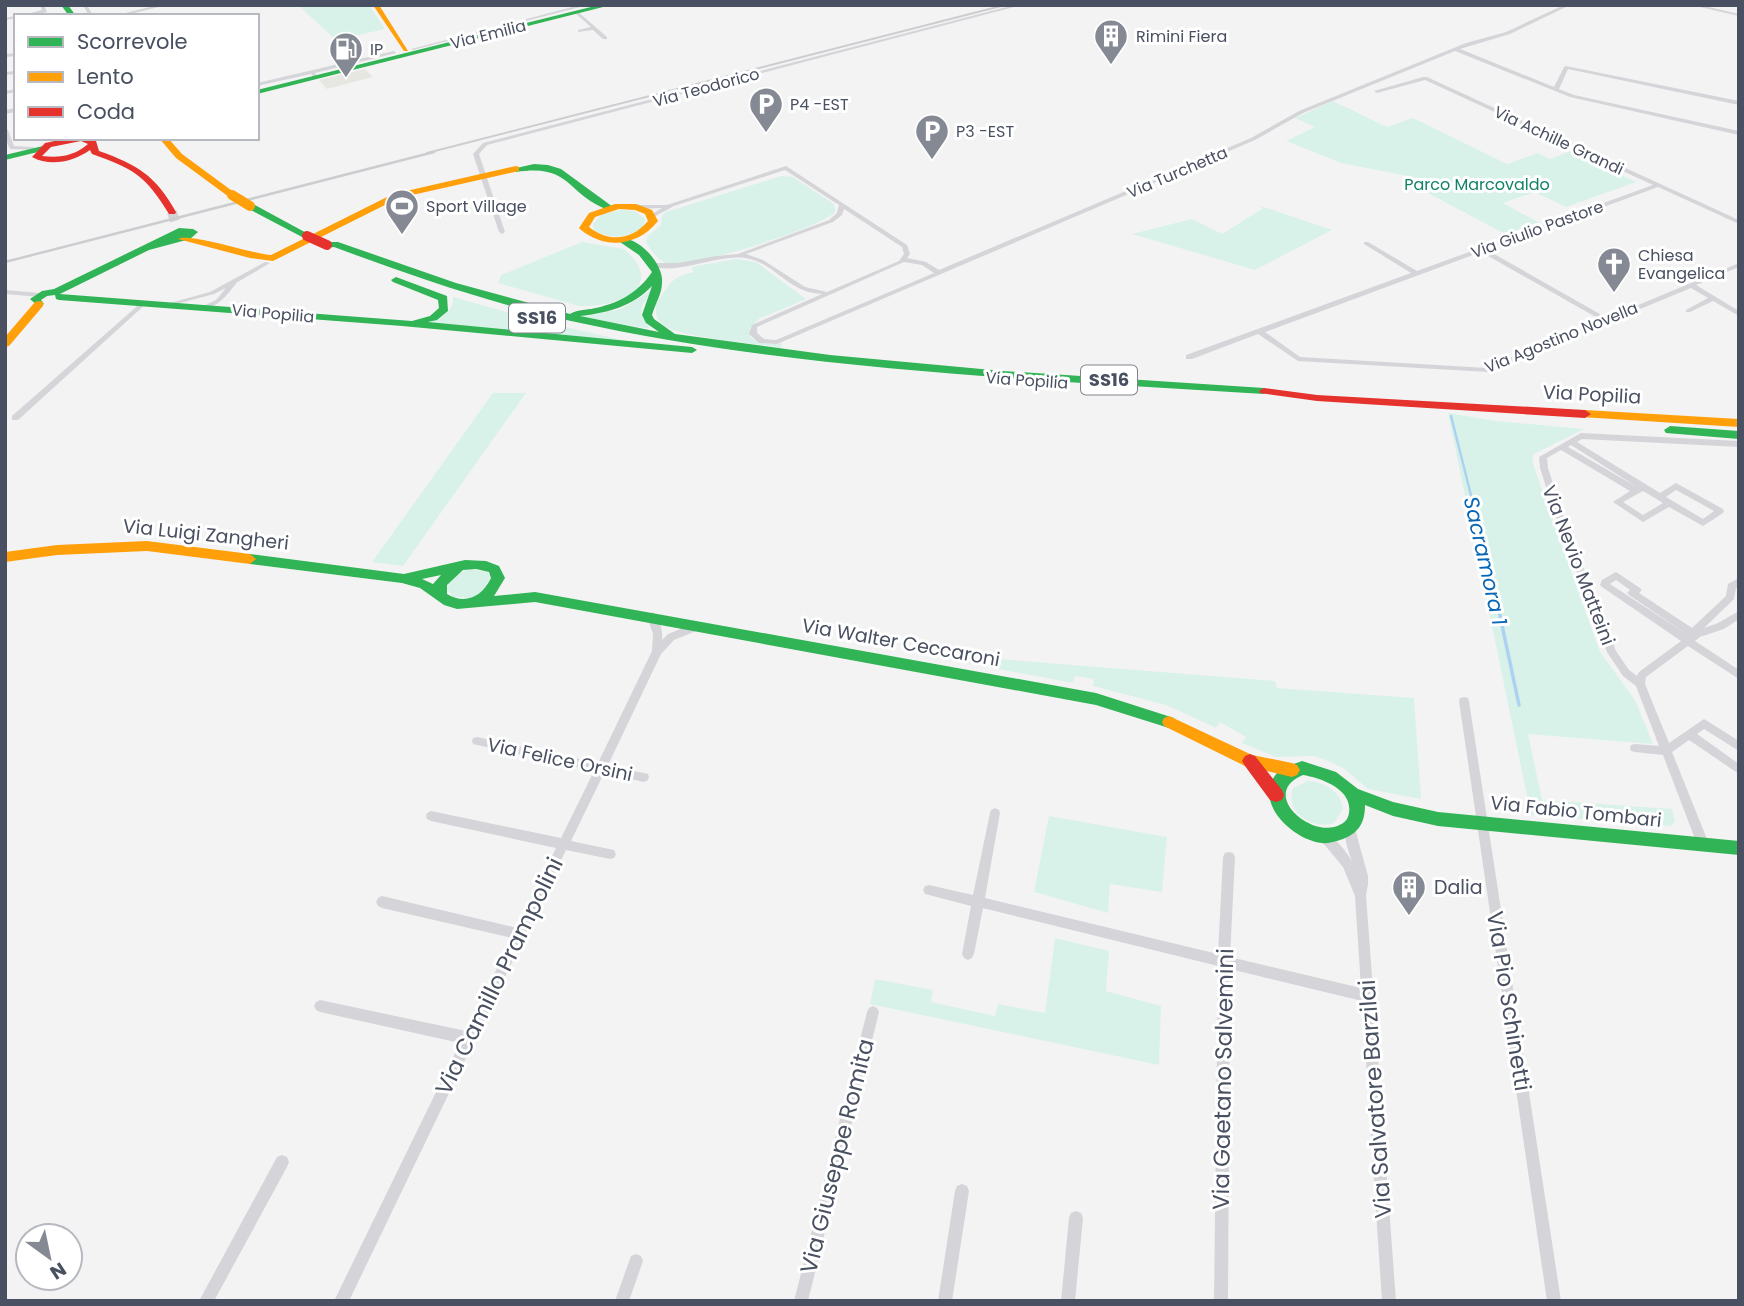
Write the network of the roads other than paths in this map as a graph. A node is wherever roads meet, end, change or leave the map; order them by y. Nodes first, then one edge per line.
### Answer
1 (164, 5) edge
2 (1020, 5) edge
3 (1568, 5) edge
4 (1693, 5) edge
5 (378, 6) edge
6 (593, 7) edge
7 (43, 8) edge
8 (24, 14) edge
9 (124, 14) edge
10 (1739, 15) edge
11 (594, 28) junction
12 (580, 31) dead end
13 (605, 38) dead end
14 (457, 40) junction
15 (1455, 49) junction
16 (406, 50) junction
17 (314, 75) junction
18 (259, 85) edge
19 (1556, 89) junction
20 (259, 91) edge
21 (1377, 91) dead end
22 (1739, 103) edge
23 (5, 130) edge
24 (1739, 133) edge
25 (165, 140) edge
26 (92, 143) edge
27 (43, 150) junction
28 (7, 155) edge
29 (485, 175) junction
30 (1657, 185) junction
31 (842, 204) junction
32 (672, 205) junction
33 (599, 207) junction
34 (636, 207) junction
35 (652, 216) junction
36 (1739, 222) edge
37 (179, 230) junction
38 (502, 232) dead end
39 (633, 241) junction
40 (1366, 243) dead end
41 (327, 245) junction
42 (1481, 249) junction
43 (734, 256) junction
44 (902, 261) junction
45 (267, 264) dead end
46 (1739, 265) edge
47 (375, 269) junction
48 (654, 269) junction
49 (939, 273) junction
50 (1416, 273) junction
51 (928, 277) junction
52 (236, 281) junction
53 (1691, 285) junction
54 (834, 290) junction
55 (5, 292) edge
56 (212, 293) junction
57 (225, 293) junction
58 (48, 297) junction
59 (1713, 298) junction
60 (498, 301) junction
61 (145, 302) junction
62 (169, 304) junction
63 (204, 307) junction
64 (232, 310) junction
65 (1688, 312) dead end
66 (1739, 314) edge
67 (1607, 321) junction
68 (402, 323) junction
69 (1259, 331) junction
70 (689, 340) junction
71 (5, 344) edge
72 (740, 351) junction
73 (1189, 357) dead end
74 (1438, 407) junction
75 (15, 418) dead end
76 (1739, 423) edge
77 (1739, 435) edge
78 (1572, 442) junction
79 (1739, 444) edge
80 (1562, 447) junction
81 (1639, 489) junction
82 (1660, 497) junction
83 (1670, 502) junction
84 (5, 556) edge
85 (459, 566) junction
86 (496, 572) junction
87 (402, 578) junction
88 (1739, 581) edge
89 (1735, 592) edge
90 (440, 596) junction
91 (535, 597) junction
92 (478, 602) junction
93 (1739, 614) edge
94 (652, 616) junction
95 (698, 626) junction
96 (1694, 637) junction
97 (657, 652) junction
98 (1739, 675) edge
99 (1640, 684) junction
100 (1464, 701) dead end
101 (1689, 734) junction
102 (477, 741) dead end
103 (1739, 747) edge
104 (1635, 748) dead end
105 (1666, 751) junction
106 (1250, 761) junction
107 (600, 768) junction
108 (1292, 770) junction
109 (1739, 770) edge
110 (644, 777) dead end
111 (1351, 793) junction
112 (1276, 795) junction
113 (995, 813) dead end
114 (1409, 813) junction
115 (431, 816) dead end
116 (1353, 823) junction
117 (1482, 823) junction
118 (1324, 837) junction
119 (563, 844) junction
120 (1703, 844) junction
121 (1739, 848) edge
122 (610, 854) dead end
123 (1229, 857) dead end
124 (929, 890) dead end
125 (1361, 896) junction
126 (979, 901) junction
127 (382, 902) dead end
128 (519, 934) junction
129 (968, 954) dead end
130 (1224, 960) junction
131 (1367, 996) junction
132 (320, 1006) dead end
133 (873, 1012) dead end
134 (468, 1038) junction
135 (282, 1162) dead end
136 (962, 1191) dead end
137 (1076, 1218) dead end
138 (636, 1261) dead end
139 (206, 1301) edge
140 (341, 1301) edge
141 (622, 1301) edge
142 (801, 1301) edge
143 (945, 1301) edge
144 (1068, 1301) edge
145 (1221, 1301) edge
146 (1389, 1301) edge
147 (1554, 1301) edge

1 - 9 street
2 - 29 street, Via Teodorico
3 - 15 street, Via Turchetta
4 - 10 street
5 - 16 main road
6 - 11 street, Via Emilia
6 - 14 main road, Via Emilia
7 - 8 street
11 - 12 street
11 - 13 street, Via Emilia
14 - 16 street
14 - 16 main road, Via Emilia
15 - 19 street
15 - 49 street, Via Turchetta
16 - 17 main road, Via Emilia
17 - 18 street
17 - 20 main road, Via Emilia
19 - 22 street
19 - 24 street
21 - 30 street, Via Achille Grandi
23 - 28 street
25 - 41 main road, SS16, bridge
26 - 27 main road
26 - 27 main road
26 - 37 main road
27 - 28 main road
29 - 33 main road
29 - 37 main road
29 - 38 street, Via Teodorico
30 - 36 street, Via Achille Grandi
30 - 42 street, Via Giulio Pastore
31 - 32 street
31 - 43 street
31 - 44 street
32 - 34 street
32 - 35 street
33 - 34 main road
33 - 39 main road
34 - 35 main road
35 - 39 main road
37 - 58 main road
39 - 48 main road
40 - 50 street
41 - 47 main road, SS16
41 - 60 main road, SS16
42 - 50 street, Via Giulio Pastore
42 - 67 street
43 - 48 street
43 - 54 street
44 - 49 street
44 - 51 street
44 - 54 street
45 - 52 street
46 - 53 street, Via Agostino Novella
47 - 68 main road
47 - 72 main road, SS16
48 - 60 main road
48 - 70 main road
49 - 51 street, Via Turchetta
50 - 69 street, Via Giulio Pastore
51 - 54 street, Via Turchetta
52 - 56 street
52 - 57 street
53 - 59 street
53 - 67 street, Via Agostino Novella
55 - 58 street, Via Popilia
56 - 62 street
56 - 63 street
57 - 63 street
57 - 64 street
58 - 61 main road, Via Popilia
58 - 71 main road
59 - 65 street
59 - 66 street
60 - 70 main road, SS16
61 - 62 main road, Via Popilia
61 - 75 street
62 - 63 main road, Via Popilia
63 - 64 main road, Via Popilia
64 - 68 main road, Via Popilia
67 - 69 street, Via Agostino Novella
68 - 72 main road, Via Popilia
69 - 73 street, Via Giulio Pastore
70 - 72 main road, SS16
72 - 74 main road, Via Popilia / SS16
74 - 76 main road, Via Popilia / SS16
74 - 77 main road
78 - 79 street, Via Nevio Matteini
78 - 80 street, Via Nevio Matteini
78 - 81 street
80 - 81 street
80 - 99 street, Via Nevio Matteini
81 - 82 street
81 - 83 street
82 - 83 street
82 - 83 street
84 - 87 main road, Via Luigi Zangheri
85 - 86 main road, Via Walter Ceccaroni
85 - 87 main road, Via Luigi Zangheri
85 - 90 main road
86 - 91 main road, Via Walter Ceccaroni
86 - 92 main road
87 - 90 main road, Via Luigi Zangheri
88 - 89 street
89 - 96 street
90 - 92 main road, Via Walter Ceccaroni
91 - 92 main road, Via Walter Ceccaroni
91 - 94 main road, Via Walter Ceccaroni
93 - 96 street
94 - 95 main road, Via Walter Ceccaroni
94 - 97 street
95 - 97 street, Via Camillo Prampolini
95 - 106 main road, Via Walter Ceccaroni
96 - 96 street
96 - 98 street
96 - 99 street
97 - 107 street, Via Camillo Prampolini
99 - 105 street
100 - 117 street, Via Pio Schinetti
101 - 103 street
101 - 105 street
101 - 109 street
102 - 107 street, Via Felice Orsini
104 - 105 street
105 - 120 street
106 - 108 main road, Via Walter Ceccaroni
106 - 112 main road, Via Walter Ceccaroni
107 - 110 street, Via Felice Orsini
107 - 119 street, Via Camillo Prampolini
108 - 111 main road
108 - 112 main road
111 - 114 main road, Via Fabio Tombari
111 - 116 main road
112 - 118 main road
113 - 126 street
114 - 116 main road, Via Fabio Tombari
114 - 117 main road, Via Fabio Tombari
115 - 119 street
116 - 118 main road
116 - 125 street, Via Salvatore Barzilai
117 - 120 main road, Via Fabio Tombari
117 - 147 street, Via Pio Schinetti
118 - 125 street, Via Salvatore Barzilai
119 - 122 street
119 - 128 street, Via Camillo Prampolini
120 - 121 main road, Via Fabio Tombari
123 - 130 street, Via Gaetano Salvemini
124 - 126 street
125 - 131 street, Via Salvatore Barzilai
126 - 129 street
126 - 130 street
127 - 128 street
128 - 134 street, Via Camillo Prampolini
130 - 131 street
130 - 145 street, Via Gaetano Salvemini
131 - 146 street, Via Salvatore Barzilai
132 - 134 street
133 - 142 street, Via Giuseppe Romita
134 - 140 street, Via Camillo Prampolini
135 - 139 street
136 - 143 street
137 - 144 street
138 - 141 street

